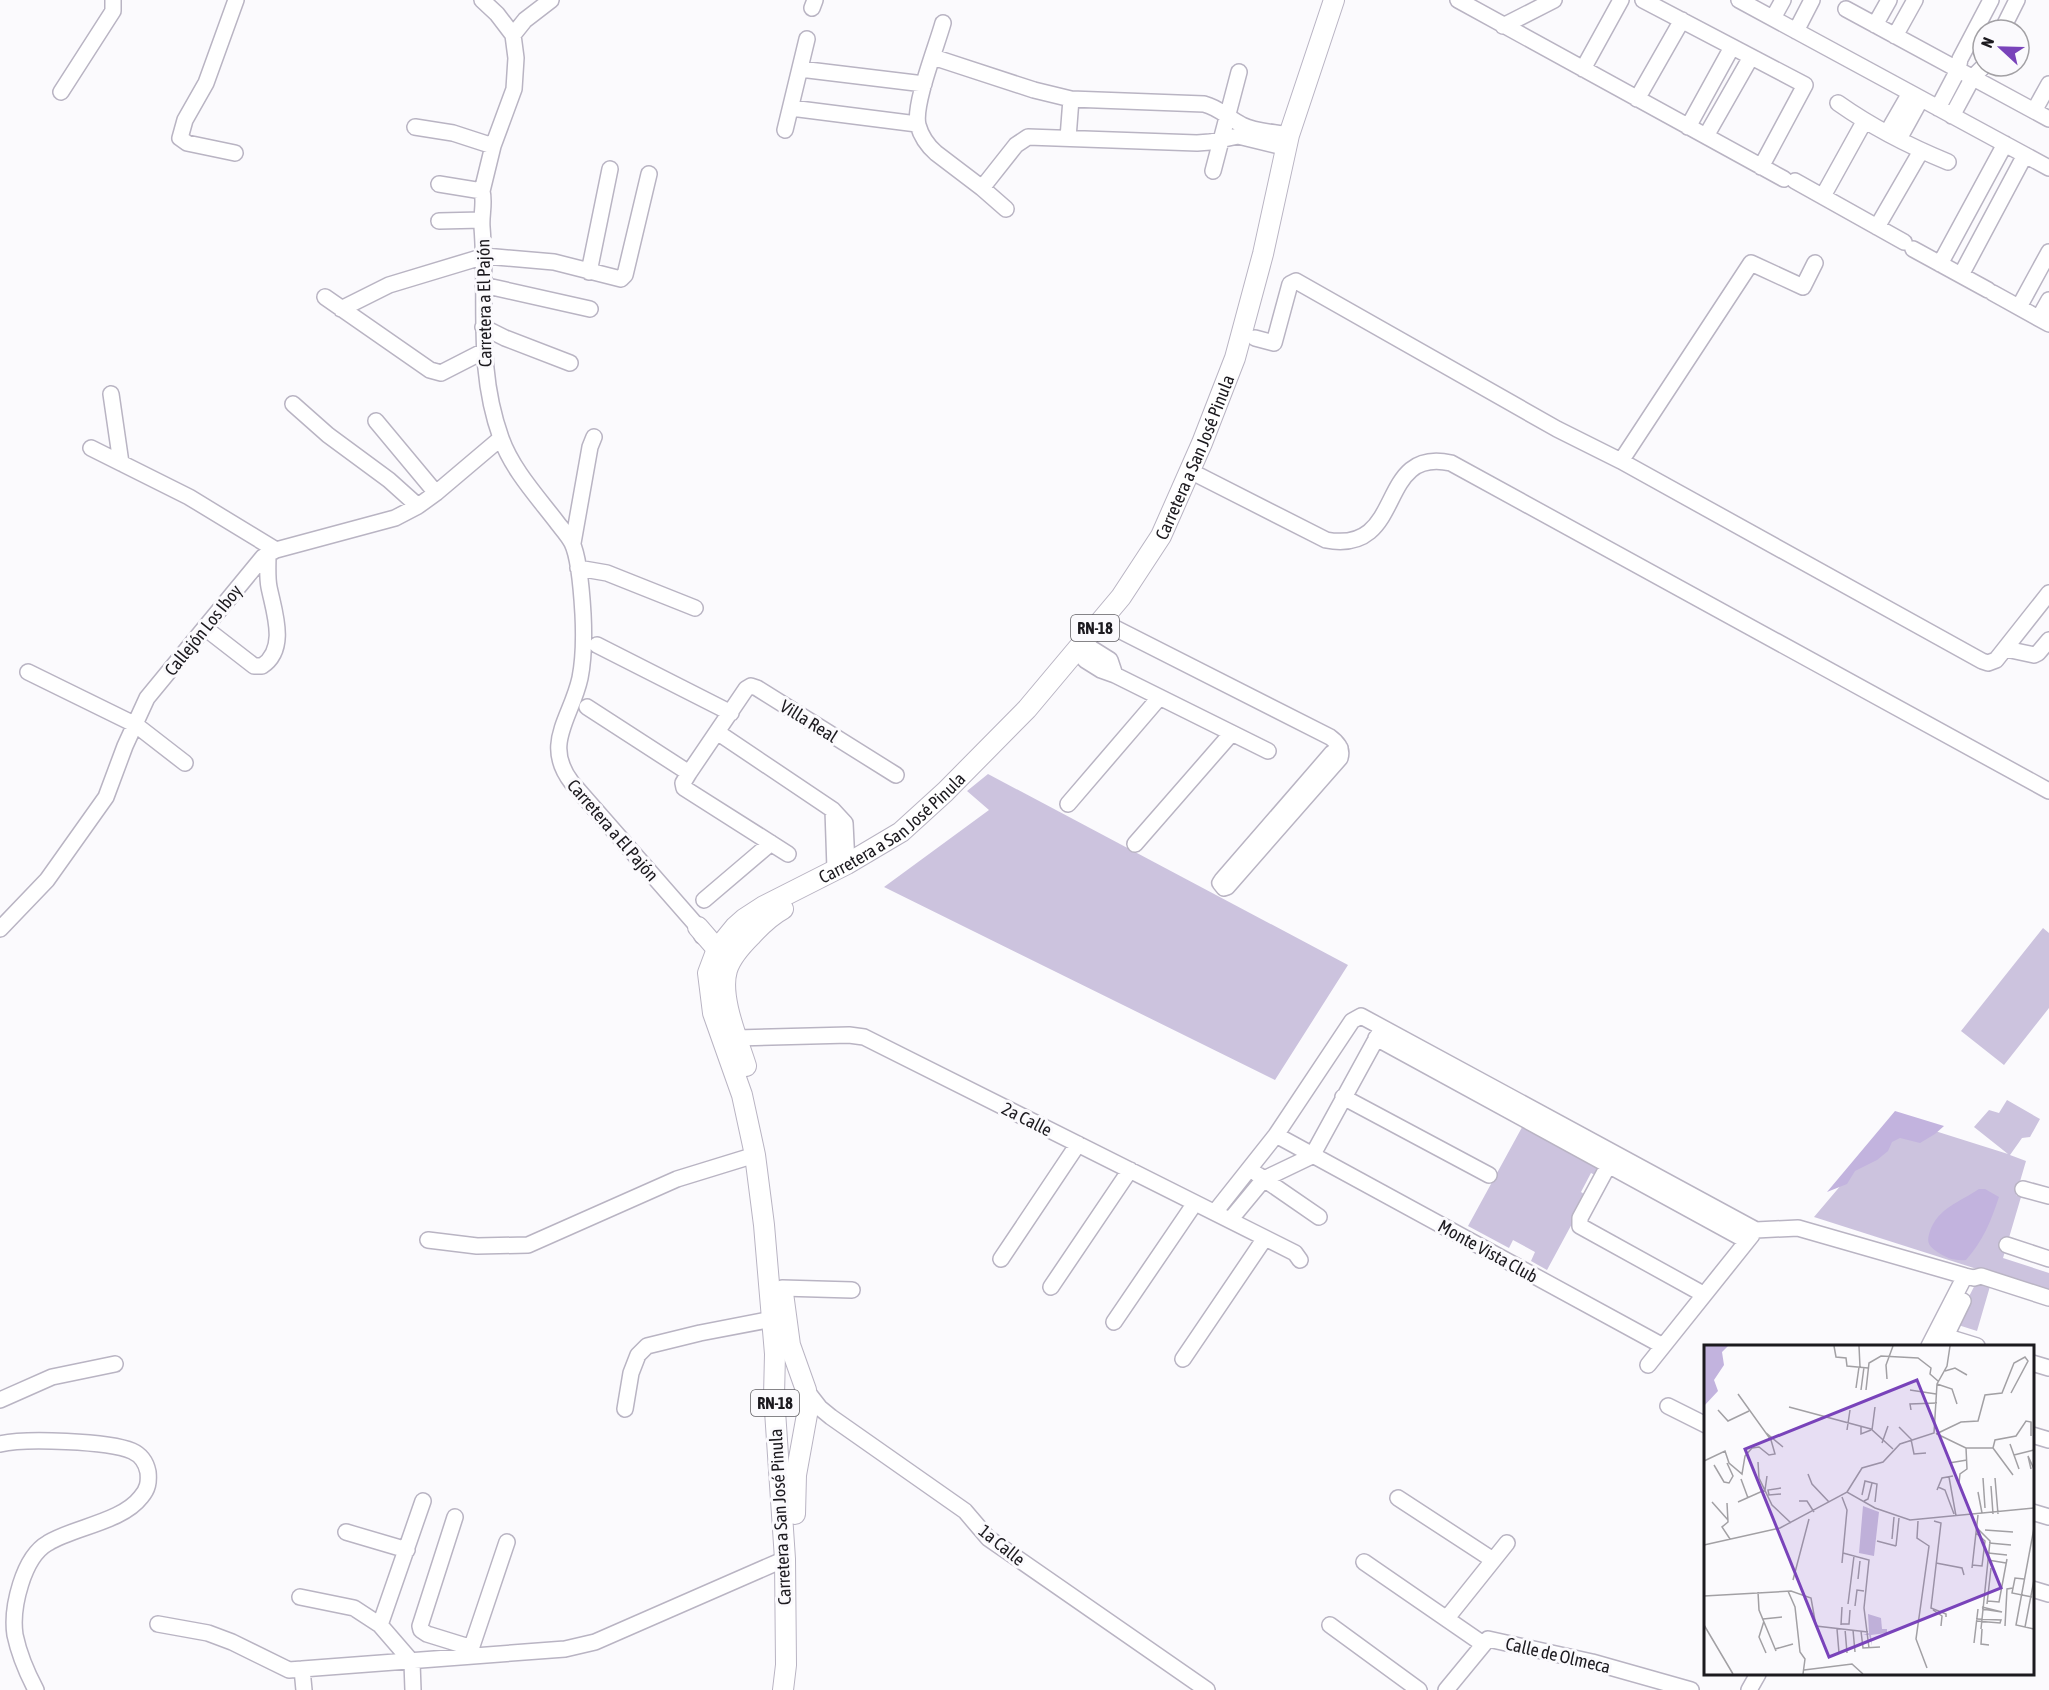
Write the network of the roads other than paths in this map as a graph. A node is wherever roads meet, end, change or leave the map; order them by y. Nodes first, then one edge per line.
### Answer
1 (113, 0) edge
2 (236, 0) edge
3 (482, 0) edge
4 (530, 0) edge
5 (551, 0) edge
6 (1334, 0) edge
7 (1346, 0) edge
8 (1458, 0) edge
9 (1554, 0) edge
10 (1621, 0) edge
11 (1643, 0) edge
12 (1739, 0) edge
13 (1783, 0) edge
14 (1812, 0) edge
15 (1889, 0) edge
16 (1915, 0) edge
17 (1991, 0) edge
18 (2017, 0) edge
19 (1846, 9) dead end
20 (1773, 18) junction
21 (2008, 18) edge
22 (525, 20) junction
23 (1682, 20) junction
24 (943, 23) dead end
25 (1875, 25) junction
26 (1503, 26) junction
27 (1796, 31) junction
28 (513, 35) junction
29 (1895, 36) junction
30 (807, 39) dead end
31 (1732, 47) junction
32 (933, 57) junction
33 (1751, 57) junction
34 (800, 69) junction
35 (1583, 69) junction
36 (1958, 70) junction
37 (1239, 72) dead end
38 (1971, 76) edge
39 (1972, 78) edge
40 (1975, 78) edge
41 (924, 84) junction
42 (2049, 84) edge
43 (61, 92) dead end
44 (1915, 96) junction
45 (1071, 99) junction
46 (1637, 99) junction
47 (1838, 103) dead end
48 (791, 108) junction
49 (1938, 108) junction
50 (2034, 111) junction
51 (1226, 115) junction
52 (1952, 116) junction
53 (2049, 119) edge
54 (1864, 122) junction
55 (917, 124) junction
56 (415, 126) dead end
57 (1688, 127) junction
58 (785, 130) dead end
59 (1706, 136) junction
60 (1893, 136) junction
61 (1068, 138) junction
62 (1220, 140) junction
63 (1288, 141) junction
64 (2005, 144) junction
65 (493, 146) junction
66 (1920, 151) junction
67 (235, 153) dead end
68 (2025, 155) junction
69 (1948, 162) dead end
70 (1761, 166) junction
71 (2049, 168) edge
72 (610, 169) dead end
73 (1213, 171) dead end
74 (648, 174) dead end
75 (1989, 174) junction
76 (439, 184) dead end
77 (2009, 185) junction
78 (982, 188) junction
79 (482, 191) junction
80 (1823, 196) junction
81 (1006, 208) dead end
82 (482, 220) junction
83 (439, 221) dead end
84 (1877, 227) junction
85 (2049, 252) edge
86 (485, 256) junction
87 (1815, 263) dead end
88 (1940, 264) junction
89 (589, 272) junction
90 (1961, 275) junction
91 (483, 285) junction
92 (325, 297) dead end
93 (2049, 300) edge
94 (2019, 308) junction
95 (341, 309) junction
96 (590, 309) dead end
97 (2044, 321) edge
98 (483, 327) junction
99 (1255, 338) junction
100 (484, 351) junction
101 (570, 363) dead end
102 (111, 394) dead end
103 (293, 404) dead end
104 (376, 422) dead end
105 (594, 437) dead end
106 (501, 438) junction
107 (91, 448) dead end
108 (1621, 461) junction
109 (121, 463) junction
110 (1200, 476) junction
111 (436, 493) junction
112 (418, 506) junction
113 (573, 543) junction
114 (272, 552) junction
115 (578, 568) junction
116 (2049, 593) edge
117 (695, 608) dead end
118 (1113, 627) junction
119 (205, 628) junction
120 (2049, 640) edge
121 (597, 645) dead end
122 (2006, 649) junction
123 (1099, 662) junction
124 (28, 672) dead end
125 (1159, 698) junction
126 (587, 707) dead end
127 (731, 713) junction
128 (136, 725) junction
129 (717, 732) junction
130 (1231, 734) junction
131 (1268, 751) dead end
132 (185, 763) dead end
133 (689, 773) junction
134 (896, 775) dead end
135 (2049, 791) edge
136 (1068, 804) dead end
137 (1262, 841) dead end
138 (771, 843) junction
139 (1134, 843) dead end
140 (788, 854) dead end
141 (841, 866) junction
142 (704, 900) dead end
143 (2, 923) edge
144 (735, 927) junction
145 (699, 928) junction
146 (717, 949) junction
147 (708, 973) junction
148 (731, 1018) junction
149 (1379, 1033) junction
150 (735, 1047) junction
151 (1343, 1097) junction
152 (1530, 1114) junction
153 (1276, 1135) junction
154 (1075, 1149) junction
155 (755, 1155) junction
156 (1312, 1156) junction
157 (1608, 1166) junction
158 (1249, 1169) junction
159 (1127, 1175) junction
160 (1489, 1175) dead end
161 (1264, 1179) junction
162 (2023, 1189) dead end
163 (2049, 1197) edge
164 (1192, 1208) junction
165 (1215, 1212) junction
166 (1320, 1217) dead end
167 (1230, 1220) junction
168 (1751, 1235) junction
169 (1265, 1238) junction
170 (428, 1239) dead end
171 (2007, 1245) dead end
172 (2049, 1259) edge
173 (1001, 1260) dead end
174 (1300, 1260) dead end
175 (1969, 1277) junction
176 (1051, 1287) dead end
177 (782, 1288) junction
178 (852, 1290) dead end
179 (1704, 1294) junction
180 (2049, 1298) edge
181 (773, 1320) junction
182 (1114, 1322) dead end
183 (1938, 1341) edge
184 (1964, 1345) edge
185 (1663, 1346) junction
186 (1184, 1359) dead end
187 (115, 1364) dead end
188 (2034, 1364) edge
189 (1648, 1365) dead end
190 (2049, 1368) edge
191 (806, 1390) junction
192 (774, 1392) junction
193 (0, 1400) edge
194 (1668, 1406) dead end
195 (625, 1409) dead end
196 (807, 1424) junction
197 (1704, 1424) edge
198 (776, 1426) junction
199 (2034, 1436) edge
200 (2049, 1440) edge
201 (0, 1444) edge
202 (915, 1486) dead end
203 (1398, 1498) dead end
204 (423, 1501) dead end
205 (2034, 1513) edge
206 (455, 1517) dead end
207 (2049, 1517) edge
208 (346, 1532) dead end
209 (507, 1542) dead end
210 (1507, 1543) dead end
211 (407, 1551) junction
212 (785, 1559) junction
213 (1493, 1560) junction
214 (1364, 1562) dead end
215 (2034, 1590) edge
216 (2049, 1594) edge
217 (300, 1597) dead end
218 (1447, 1618) junction
219 (158, 1624) dead end
220 (380, 1625) junction
221 (1330, 1625) dead end
222 (433, 1635) junction
223 (1478, 1640) junction
224 (797, 1642) junction
225 (434, 1659) junction
226 (412, 1662) junction
227 (302, 1669) junction
228 (1757, 1675) edge
229 (36, 1690) edge
230 (304, 1690) edge
231 (413, 1690) edge
232 (783, 1690) edge
233 (792, 1690) edge
234 (1207, 1690) edge
235 (1419, 1690) edge
236 (1446, 1690) edge
237 (1691, 1690) edge
238 (1749, 1690) edge

1 - 43 street
2 - 67 street
3 - 28 street
4 - 22 street
5 - 22 street
6 - 63 main road, Carretera a San José Pinula / RN-18
7 - 99 main road, Carretera a San José Pinula / RN-18
8 - 26 street
9 - 26 street
10 - 35 street
11 - 23 street
12 - 20 street
13 - 20 street
14 - 27 street
15 - 25 street
16 - 29 street
17 - 36 street
18 - 21 street
19 - 25 street
20 - 27 street
22 - 28 street
23 - 31 street
23 - 46 street
24 - 32 street
25 - 29 street
26 - 35 street
27 - 44 street
28 - 65 street, Carretera a El Pajón
29 - 36 street
30 - 34 street
31 - 33 street
31 - 57 street
32 - 41 street
32 - 45 street
33 - 59 street
33 - 70 street
34 - 41 street
34 - 48 street
35 - 46 street
36 - 38 street
36 - 49 street
37 - 51 street
39 - 52 street
40 - 50 street
41 - 55 street
42 - 50 street
44 - 49 street
44 - 60 street
45 - 51 street
45 - 61 street
46 - 57 street
47 - 54 street
48 - 55 street
48 - 58 street
49 - 52 street
50 - 53 street
51 - 62 street
51 - 63 street
52 - 64 street
54 - 60 street
54 - 80 street
55 - 78 street
56 - 65 street
57 - 59 street
59 - 70 street
60 - 66 street
61 - 62 street
61 - 78 street
62 - 63 street
62 - 73 street
63 - 141 main road, Carretera a San José Pinula / RN-18
64 - 68 street
64 - 75 street
65 - 79 street, Carretera a El Pajón
66 - 69 street
66 - 84 street
68 - 71 street
68 - 77 street
70 - 80 street
72 - 89 street
74 - 89 street
75 - 77 street
75 - 88 street
76 - 79 street
77 - 90 street
78 - 81 street
79 - 82 street, Carretera a El Pajón
80 - 84 street
82 - 83 street
82 - 86 street, Carretera a El Pajón
84 - 88 street
85 - 94 street
86 - 89 street
86 - 91 street, Carretera a El Pajón
86 - 95 street
87 - 108 street
88 - 90 street
90 - 94 street
91 - 96 street
91 - 98 street, Carretera a El Pajón
92 - 95 street
93 - 97 street
94 - 97 street
95 - 100 street
98 - 100 street, Carretera a El Pajón
98 - 101 street
99 - 108 street
99 - 110 main road, Carretera a San José Pinula / RN-18
100 - 106 street, Carretera a El Pajón
102 - 109 street
103 - 112 street
104 - 111 street
105 - 113 street
106 - 111 street
106 - 113 street, Carretera a El Pajón
107 - 109 street
108 - 122 street
109 - 114 street
110 - 118 main road, Carretera a San José Pinula / RN-18
110 - 135 street
111 - 112 street
112 - 114 street
113 - 115 street, Carretera a El Pajón
114 - 119 street, Callejón Los Iboy
114 - 119 street
115 - 117 street
115 - 145 street, Carretera a El Pajón
116 - 122 street
118 - 123 main road, Carretera a San José Pinula / RN-18
118 - 137 street
119 - 128 street, Callejón Los Iboy
120 - 122 street
121 - 127 street
123 - 125 street
123 - 148 main road, Carretera a San José Pinula / RN-18
124 - 128 street
125 - 130 street
125 - 136 street
126 - 133 street
127 - 129 street, Villa Real
127 - 134 street, Villa Real
128 - 132 street
128 - 143 street, Callejón Los Iboy
129 - 133 street, Villa Real
129 - 141 street
130 - 131 street
130 - 139 street
133 - 138 street
138 - 140 street
138 - 142 street
141 - 144 main road, Carretera a San José Pinula / RN-18
144 - 145 street
144 - 146 main road, Carretera a San José Pinula / RN-18
145 - 146 main road
145 - 147 street, Carretera a El Pajón
146 - 147 main road, Carretera a San José Pinula / RN-18
146 - 148 main road
147 - 150 main road, Carretera a San José Pinula / RN-18
148 - 150 main road, Carretera a San José Pinula / RN-18
149 - 151 street
149 - 152 street
149 - 153 street
150 - 154 street, 2a Calle
150 - 155 main road, Carretera a San José Pinula / RN-18
150 - 177 main road, Carretera a San José Pinula / RN-18
151 - 156 street
151 - 160 street
152 - 157 street
152 - 168 street
153 - 156 street, Monte Vista Club
153 - 158 street
154 - 159 street, 2a Calle
154 - 173 street
155 - 170 street
155 - 181 main road, Carretera a San José Pinula / RN-18
156 - 161 street
156 - 185 street, Monte Vista Club
157 - 168 street
157 - 179 street
158 - 161 street
158 - 165 street
159 - 164 street, 2a Calle
159 - 176 street
161 - 166 street
161 - 167 street
162 - 163 street
164 - 165 street, 2a Calle
164 - 182 street
165 - 167 street, 2a Calle
167 - 169 street, 2a Calle
168 - 175 street
168 - 179 street
169 - 174 street, 2a Calle
169 - 186 street
171 - 172 street
175 - 180 street
175 - 183 street
177 - 178 street
177 - 191 main road, Carretera a San José Pinula / RN-18
179 - 185 street
181 - 192 main road, Carretera a San José Pinula / RN-18
181 - 195 street
183 - 184 street
185 - 189 street
187 - 193 street
188 - 190 street
191 - 192 main road
191 - 196 main road, Carretera a San José Pinula / RN-18
191 - 234 street, 1a Calle
192 - 198 main road, Carretera a San José Pinula / RN-18
194 - 197 street
196 - 198 main road
196 - 202 street
196 - 224 main road, Carretera a San José Pinula / RN-18
198 - 212 main road, Carretera a San José Pinula / RN-18
199 - 200 street
201 - 229 street
203 - 213 street
204 - 211 street
205 - 207 street
206 - 222 street
208 - 211 street
209 - 222 street
210 - 213 street
211 - 220 street
212 - 224 main road
212 - 225 street
212 - 232 main road, Carretera a San José Pinula / RN-18
213 - 218 street
214 - 218 street
215 - 216 street
217 - 220 street
218 - 223 street
219 - 227 street
220 - 226 street
221 - 235 street
222 - 225 street
223 - 236 street, Calle de Olmeca
223 - 237 street, Calle de Olmeca
224 - 233 main road, Carretera a San José Pinula / RN-18
225 - 226 street
226 - 227 street
226 - 231 street
227 - 230 street
228 - 238 street

